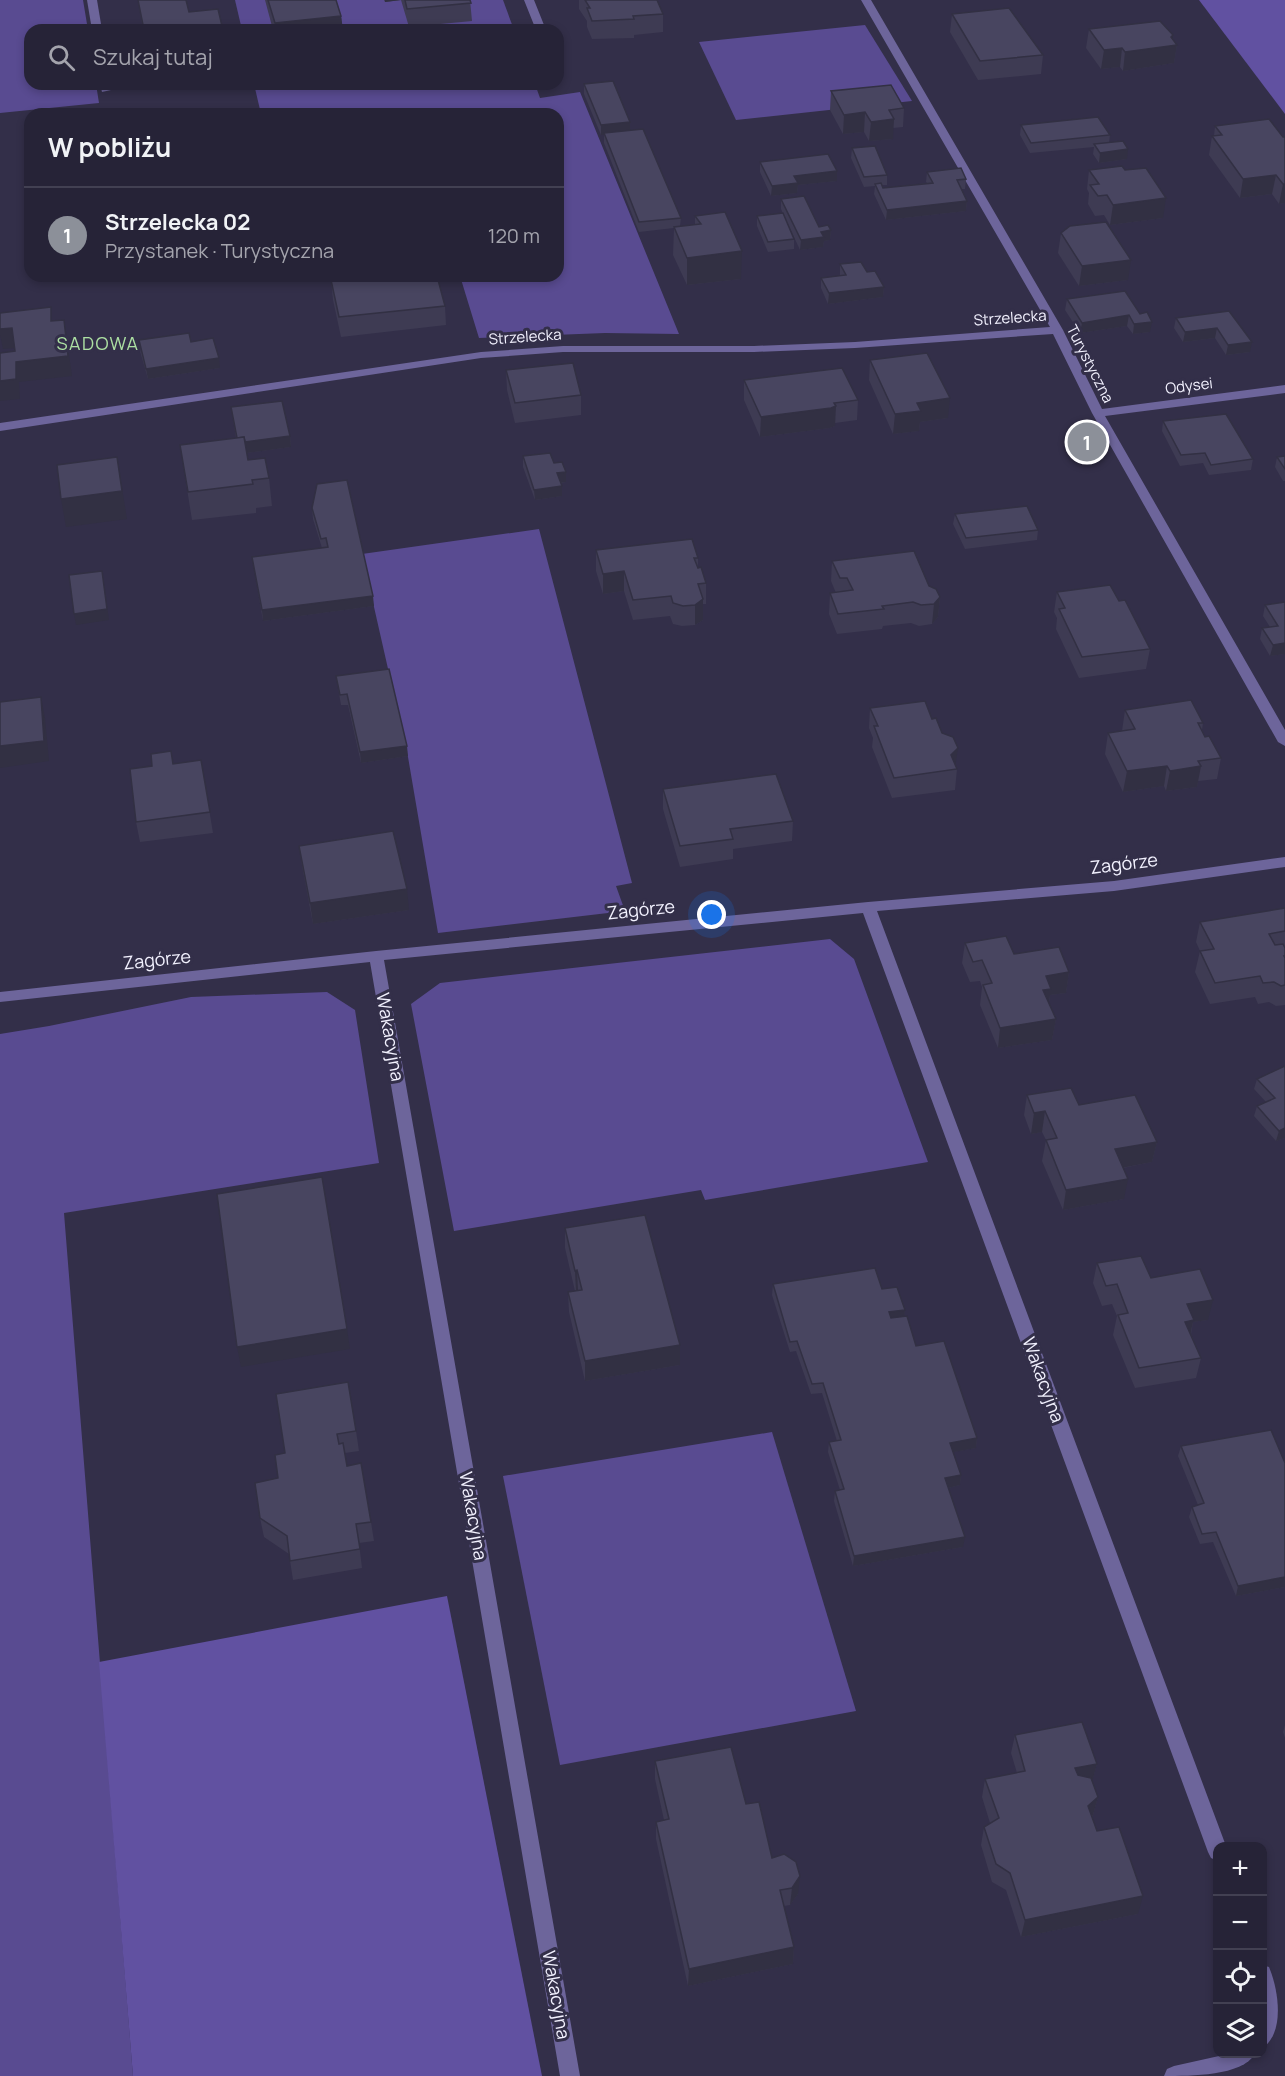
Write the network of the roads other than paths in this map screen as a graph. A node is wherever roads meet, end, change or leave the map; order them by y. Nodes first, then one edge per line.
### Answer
1 (92, 0) edge
2 (529, 0) edge
3 (866, 0) edge
4 (96, 24) edge
5 (539, 24) edge
6 (1057, 330) junction
7 (1285, 389) edge
8 (1098, 413) junction
9 (0, 427) edge
10 (1285, 742) edge
11 (1285, 862) edge
12 (868, 907) junction
13 (376, 956) junction
14 (0, 997) edge
15 (1214, 1842) edge
16 (1267, 1986) edge
17 (1267, 2032) edge
18 (1239, 2058) edge
19 (570, 2076) edge
20 (1174, 2076) edge

1 - 4 street
2 - 5 street
3 - 6 street, Turystyczna
6 - 8 street, Turystyczna
6 - 9 street, Strzelecka
7 - 8 street, Odysei
8 - 10 street, Turystyczna
11 - 12 street, Zagórze
12 - 13 street, Zagórze
12 - 15 street, Wakacyjna
13 - 14 street, Zagórze
13 - 19 street, Wakacyjna
16 - 17 street
18 - 20 street

